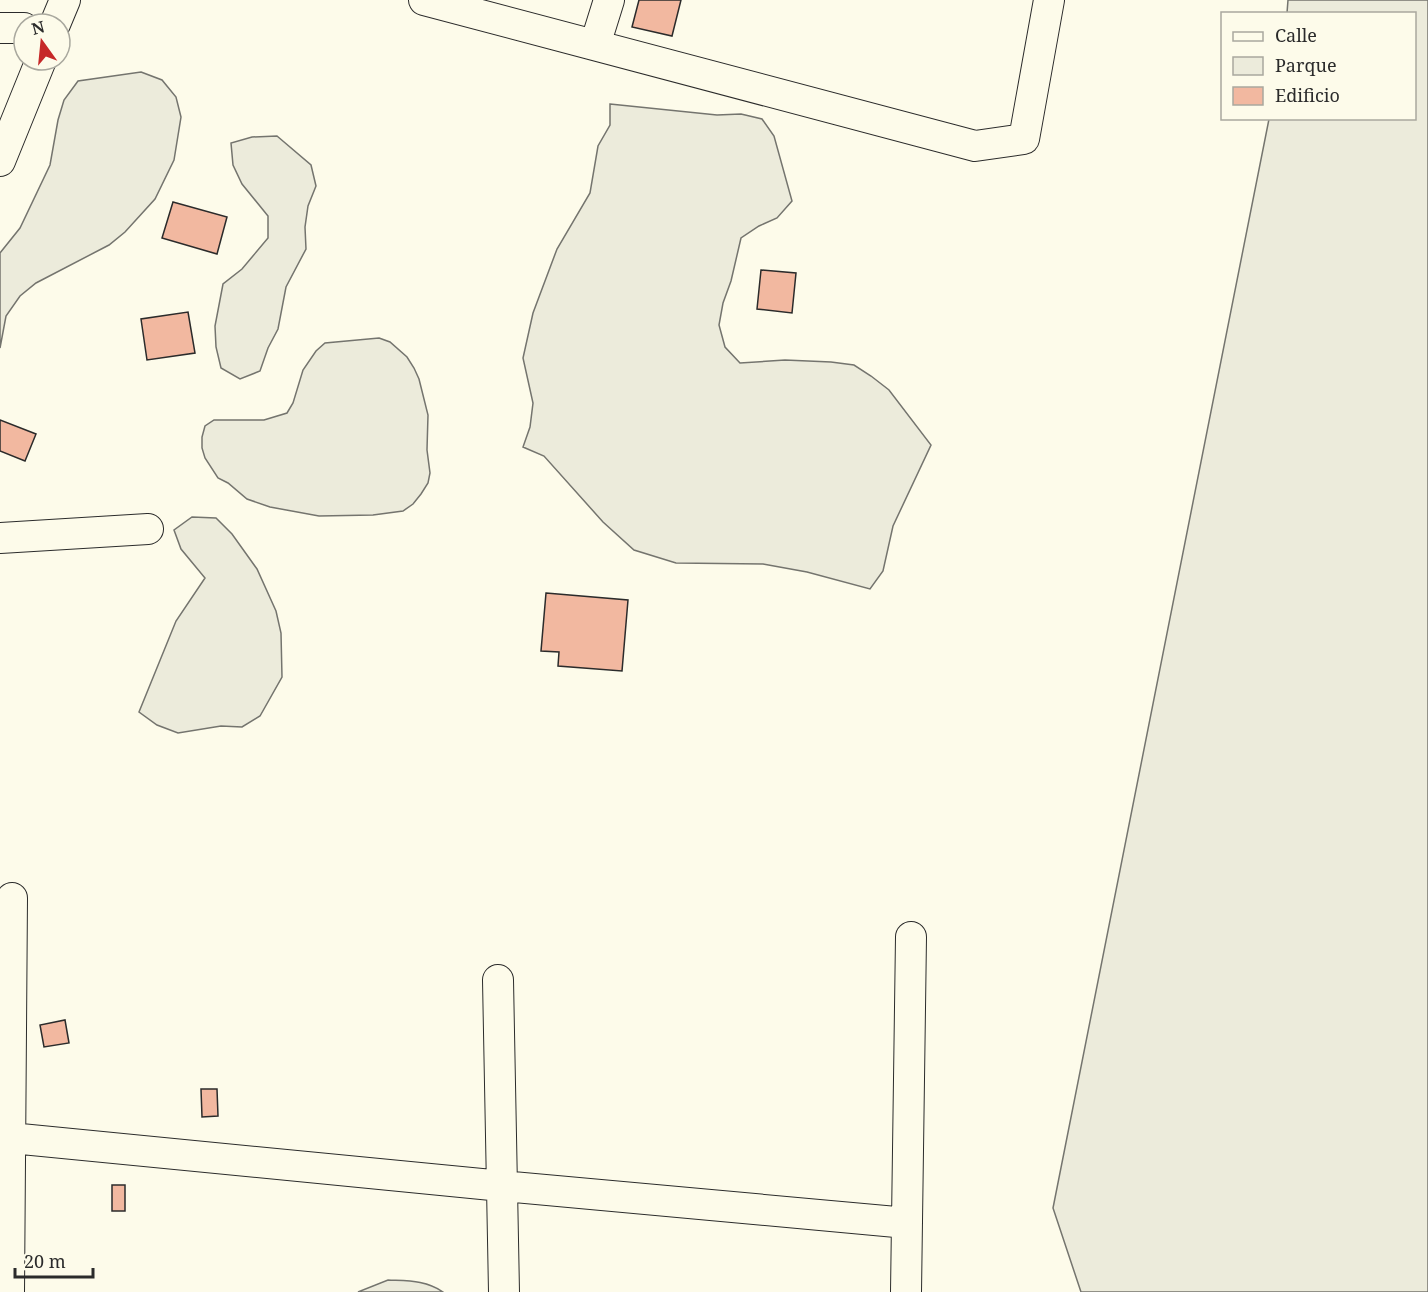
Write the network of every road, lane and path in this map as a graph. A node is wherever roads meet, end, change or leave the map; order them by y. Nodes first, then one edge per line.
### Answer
1 (424, 0) edge
2 (609, 0) edge
3 (1049, 0) edge
4 (595, 45) junction
5 (35, 72) edge
6 (0, 161) edge
7 (148, 529) dead end
8 (0, 538) edge
9 (12, 898) dead end
10 (911, 937) dead end
11 (498, 980) dead end
12 (5, 1138) edge
13 (502, 1186) junction
14 (907, 1223) junction
15 (9, 1292) edge
16 (504, 1292) edge
17 (906, 1292) edge

1 - 4 street
2 - 4 street
3 - 4 street
5 - 6 street
7 - 8 street
9 - 12 street
10 - 14 street
11 - 13 street
12 - 13 street
12 - 15 street
13 - 14 street
13 - 16 street
14 - 17 street

